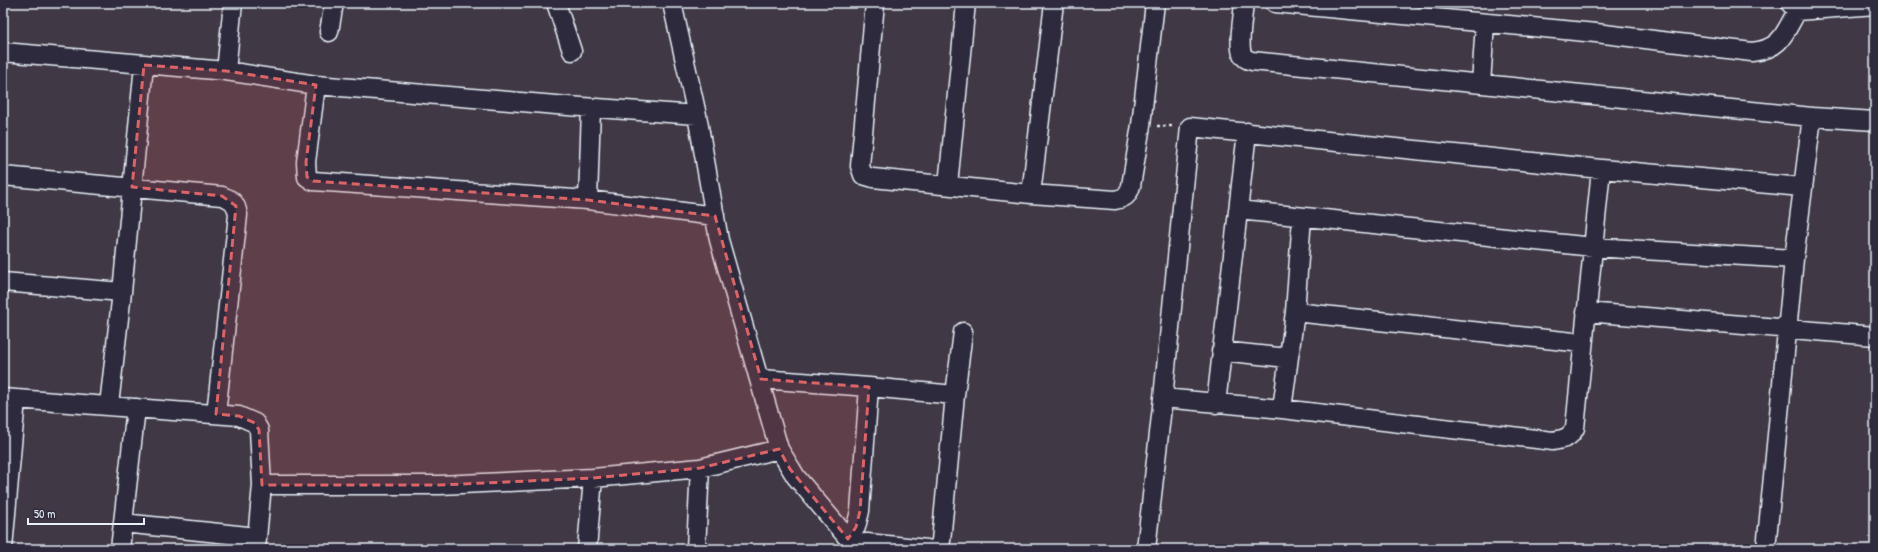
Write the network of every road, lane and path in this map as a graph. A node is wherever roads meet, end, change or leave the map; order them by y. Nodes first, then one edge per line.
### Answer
1 (233, 3) edge
2 (334, 3) edge
3 (556, 3) edge
4 (672, 3) edge
5 (875, 3) edge
6 (966, 3) edge
7 (1054, 3) edge
8 (1155, 3) edge
9 (1244, 3) edge
10 (1275, 3) edge
11 (1875, 5) edge
12 (1794, 7) edge
13 (1485, 22) junction
14 (329, 32) dead end
15 (572, 51) dead end
16 (3, 52) edge
17 (144, 65) junction
18 (226, 71) junction
19 (1481, 84) junction
20 (316, 85) junction
21 (591, 108) junction
22 (697, 115) junction
23 (1812, 117) junction
24 (1875, 121) edge
25 (1141, 125) junction
26 (1190, 127) junction
27 (1247, 132) junction
28 (1601, 169) junction
29 (3, 176) edge
30 (948, 186) junction
31 (1802, 187) junction
32 (132, 188) junction
33 (1031, 194) junction
34 (588, 200) junction
35 (1238, 210) junction
36 (715, 216) junction
37 (1302, 217) junction
38 (1593, 247) junction
39 (1794, 259) junction
40 (3, 282) edge
41 (122, 292) junction
42 (1295, 312) junction
43 (1586, 312) junction
44 (1786, 329) junction
45 (963, 332) dead end
46 (1875, 336) edge
47 (1583, 343) junction
48 (1222, 351) junction
49 (1288, 358) junction
50 (761, 380) junction
51 (869, 387) junction
52 (955, 395) junction
53 (10, 398) edge
54 (1163, 398) junction
55 (1216, 404) junction
56 (109, 405) junction
57 (136, 408) junction
58 (1282, 409) junction
59 (216, 414) junction
60 (779, 449) junction
61 (700, 468) junction
62 (592, 478) junction
63 (262, 484) junction
64 (123, 523) junction
65 (257, 543) edge
66 (852, 544) edge
67 (3, 548) edge
68 (120, 549) edge
69 (587, 549) edge
70 (696, 549) edge
71 (927, 549) edge
72 (935, 549) edge
73 (1146, 549) edge
74 (1766, 549) edge

1 - 18 street
2 - 14 street
3 - 15 street
4 - 22 street
5 - 30 street
6 - 30 street
7 - 33 street
8 - 25 street
9 - 19 street
10 - 13 street
11 - 12 street
12 - 13 street
13 - 19 street
16 - 17 street
17 - 18 street
17 - 32 street
18 - 20 street
19 - 23 street
20 - 21 street
20 - 34 street
21 - 22 street
21 - 34 street
22 - 36 street
23 - 24 street
23 - 31 street
25 - 26 path
25 - 33 street
26 - 27 street
26 - 54 street
27 - 28 street
27 - 35 street
28 - 31 street
28 - 38 street
29 - 32 street
30 - 33 street
31 - 39 street
32 - 41 street
32 - 59 street
34 - 36 street
35 - 37 street
35 - 48 street
36 - 50 street
37 - 38 street
37 - 42 street
38 - 39 street
38 - 43 street
39 - 44 street
40 - 41 street
41 - 56 street
42 - 47 street
42 - 49 street
43 - 44 street
43 - 47 street
44 - 46 street
44 - 74 street
45 - 52 street
47 - 58 street
48 - 49 street
48 - 55 street
49 - 58 street
50 - 51 street
50 - 60 street
51 - 52 street
51 - 66 street
52 - 72 street
53 - 56 street
53 - 67 street
54 - 55 street
54 - 73 street
55 - 58 street
56 - 57 street
57 - 59 street
57 - 64 street
59 - 63 street
60 - 61 street
60 - 66 street
61 - 62 street
61 - 70 street
62 - 63 street
62 - 69 street
63 - 65 street
64 - 65 street
64 - 68 street
66 - 71 street

